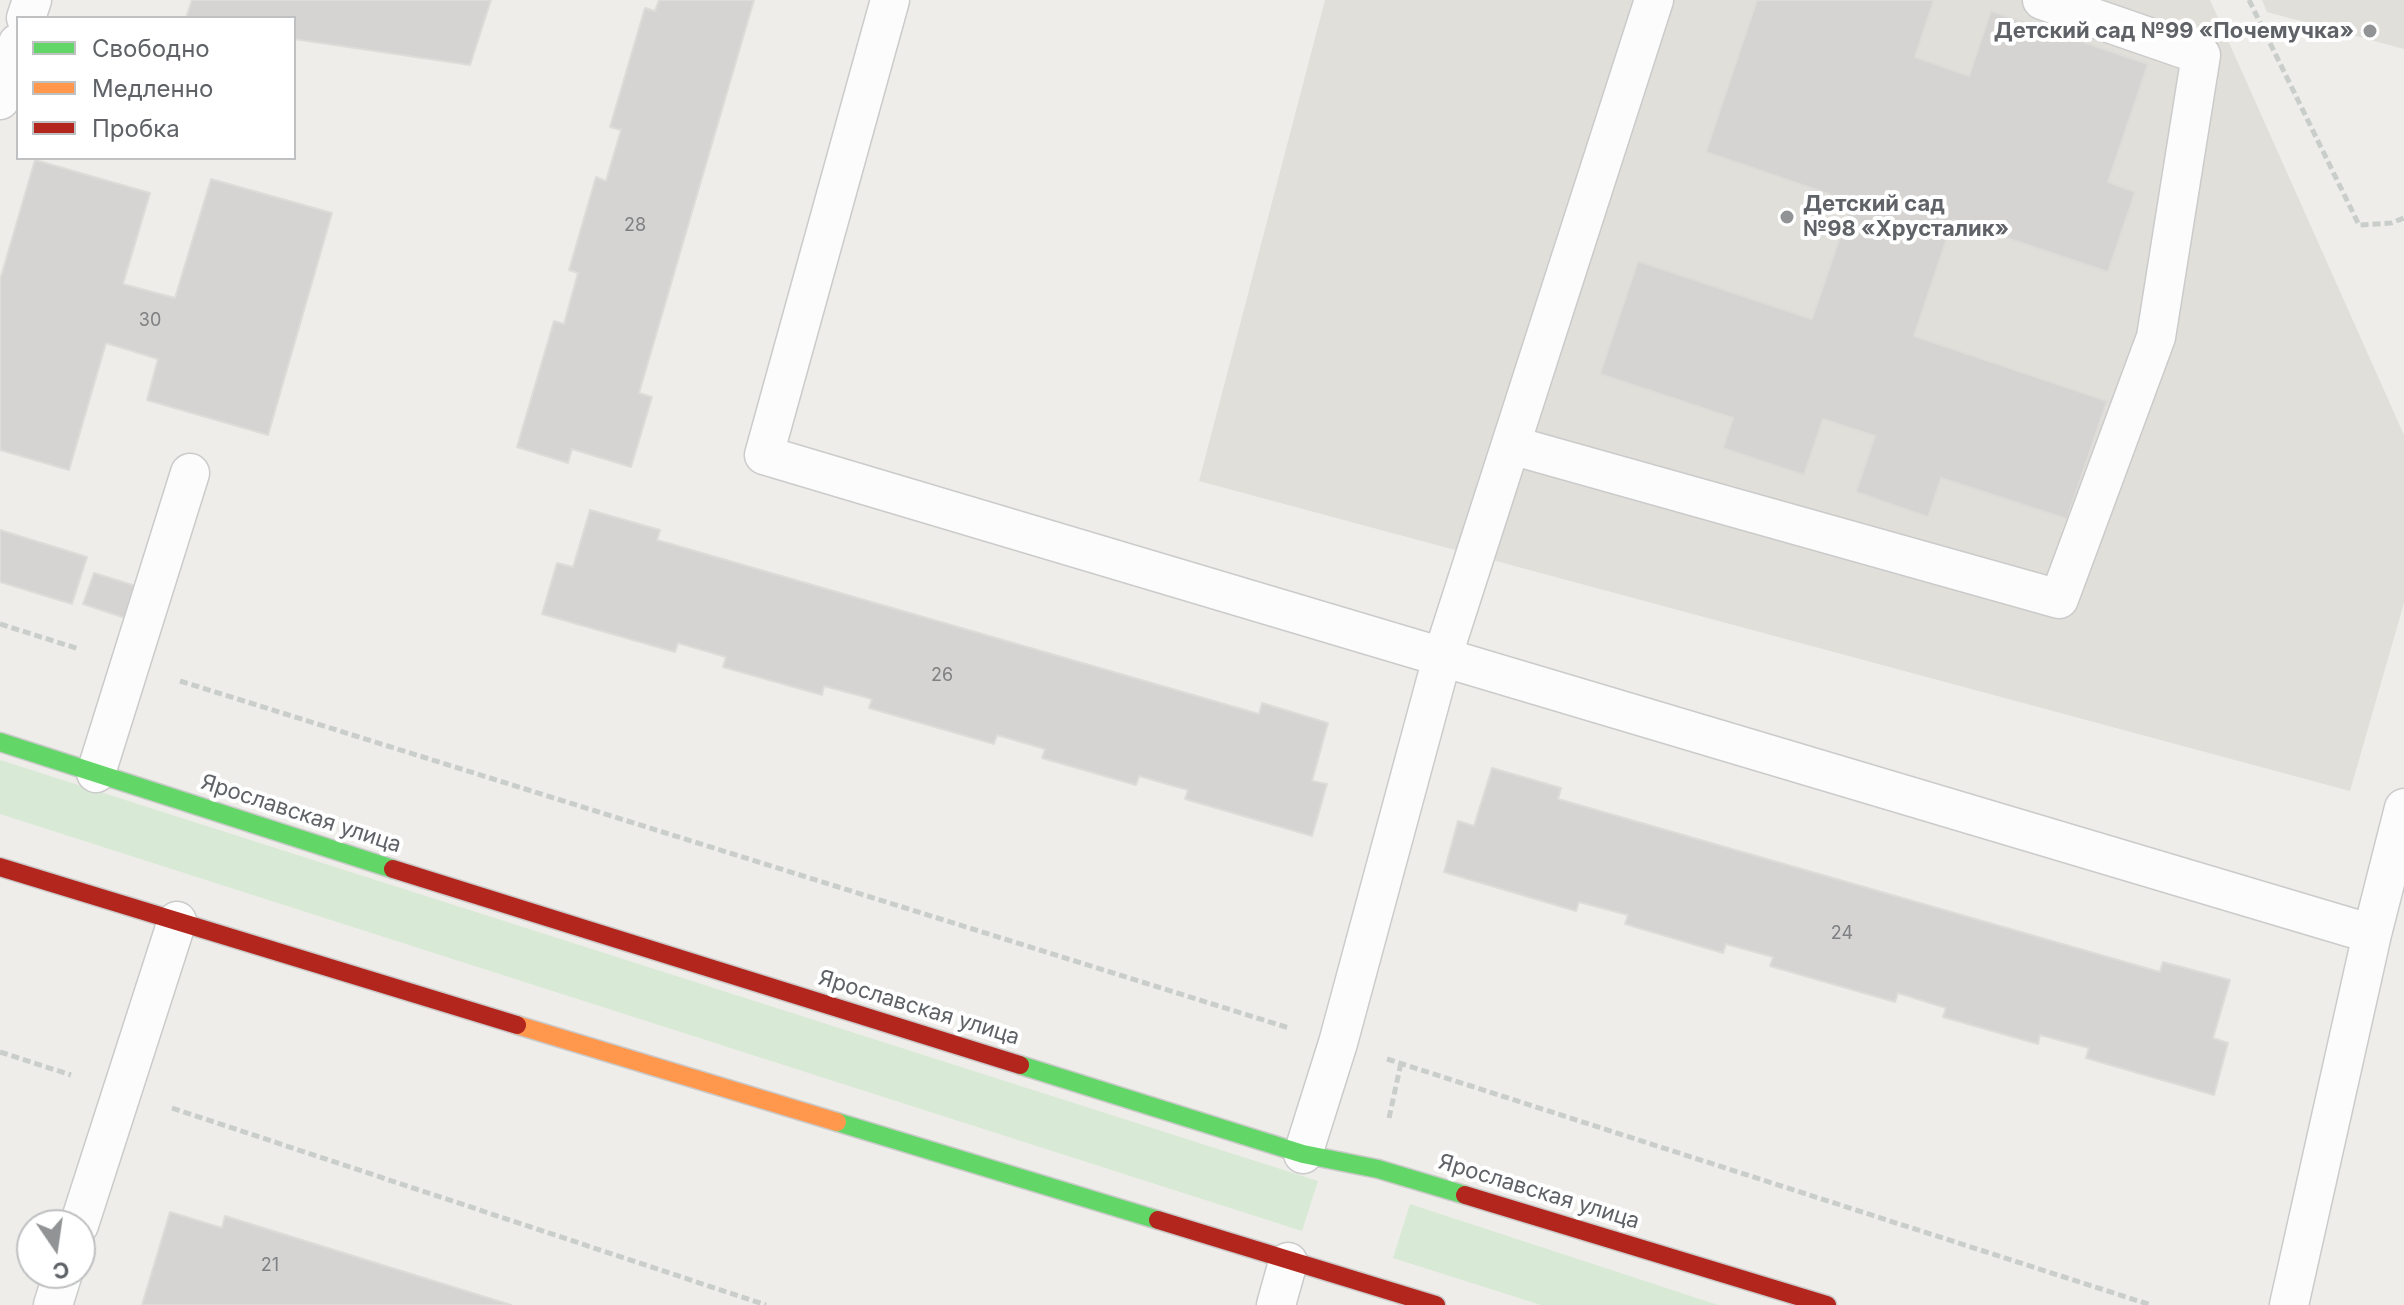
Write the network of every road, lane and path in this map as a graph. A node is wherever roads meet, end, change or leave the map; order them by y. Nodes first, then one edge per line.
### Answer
1 (890, 0) edge
2 (1654, 0) edge
3 (2042, 0) edge
4 (2249, 0) edge
5 (15, 40) edge
6 (0, 100) edge
7 (2404, 218) edge
8 (1511, 445) junction
9 (190, 473) dead end
10 (0, 624) edge
11 (1442, 658) junction
12 (130, 665) junction
13 (0, 742) edge
14 (96, 773) junction
15 (2404, 808) edge
16 (0, 867) edge
17 (177, 921) junction
18 (2372, 934) junction
19 (1338, 1043) junction
20 (0, 1052) edge
21 (122, 1091) junction
22 (1303, 1154) junction
23 (84, 1209) edge
24 (1288, 1262) junction
25 (766, 1305) edge
26 (1276, 1305) edge
27 (1436, 1305) edge
28 (1827, 1305) edge
29 (2151, 1305) edge
30 (2289, 1305) edge

1 - 11 lane
2 - 8 lane
3 - 8 lane
4 - 7 path
5 - 6 lane
8 - 11 lane
9 - 12 lane
10 - 12 path
11 - 18 lane
11 - 19 lane
12 - 14 lane
12 - 19 path
13 - 14 main road, Ярославская улица
14 - 22 main road, Ярославская улица
15 - 18 lane
16 - 17 main road
17 - 21 lane
17 - 24 main road
18 - 30 lane
19 - 22 lane
19 - 29 path
20 - 21 path
21 - 23 lane
21 - 25 path
22 - 28 main road, Ярославская улица
24 - 26 lane
24 - 27 main road

